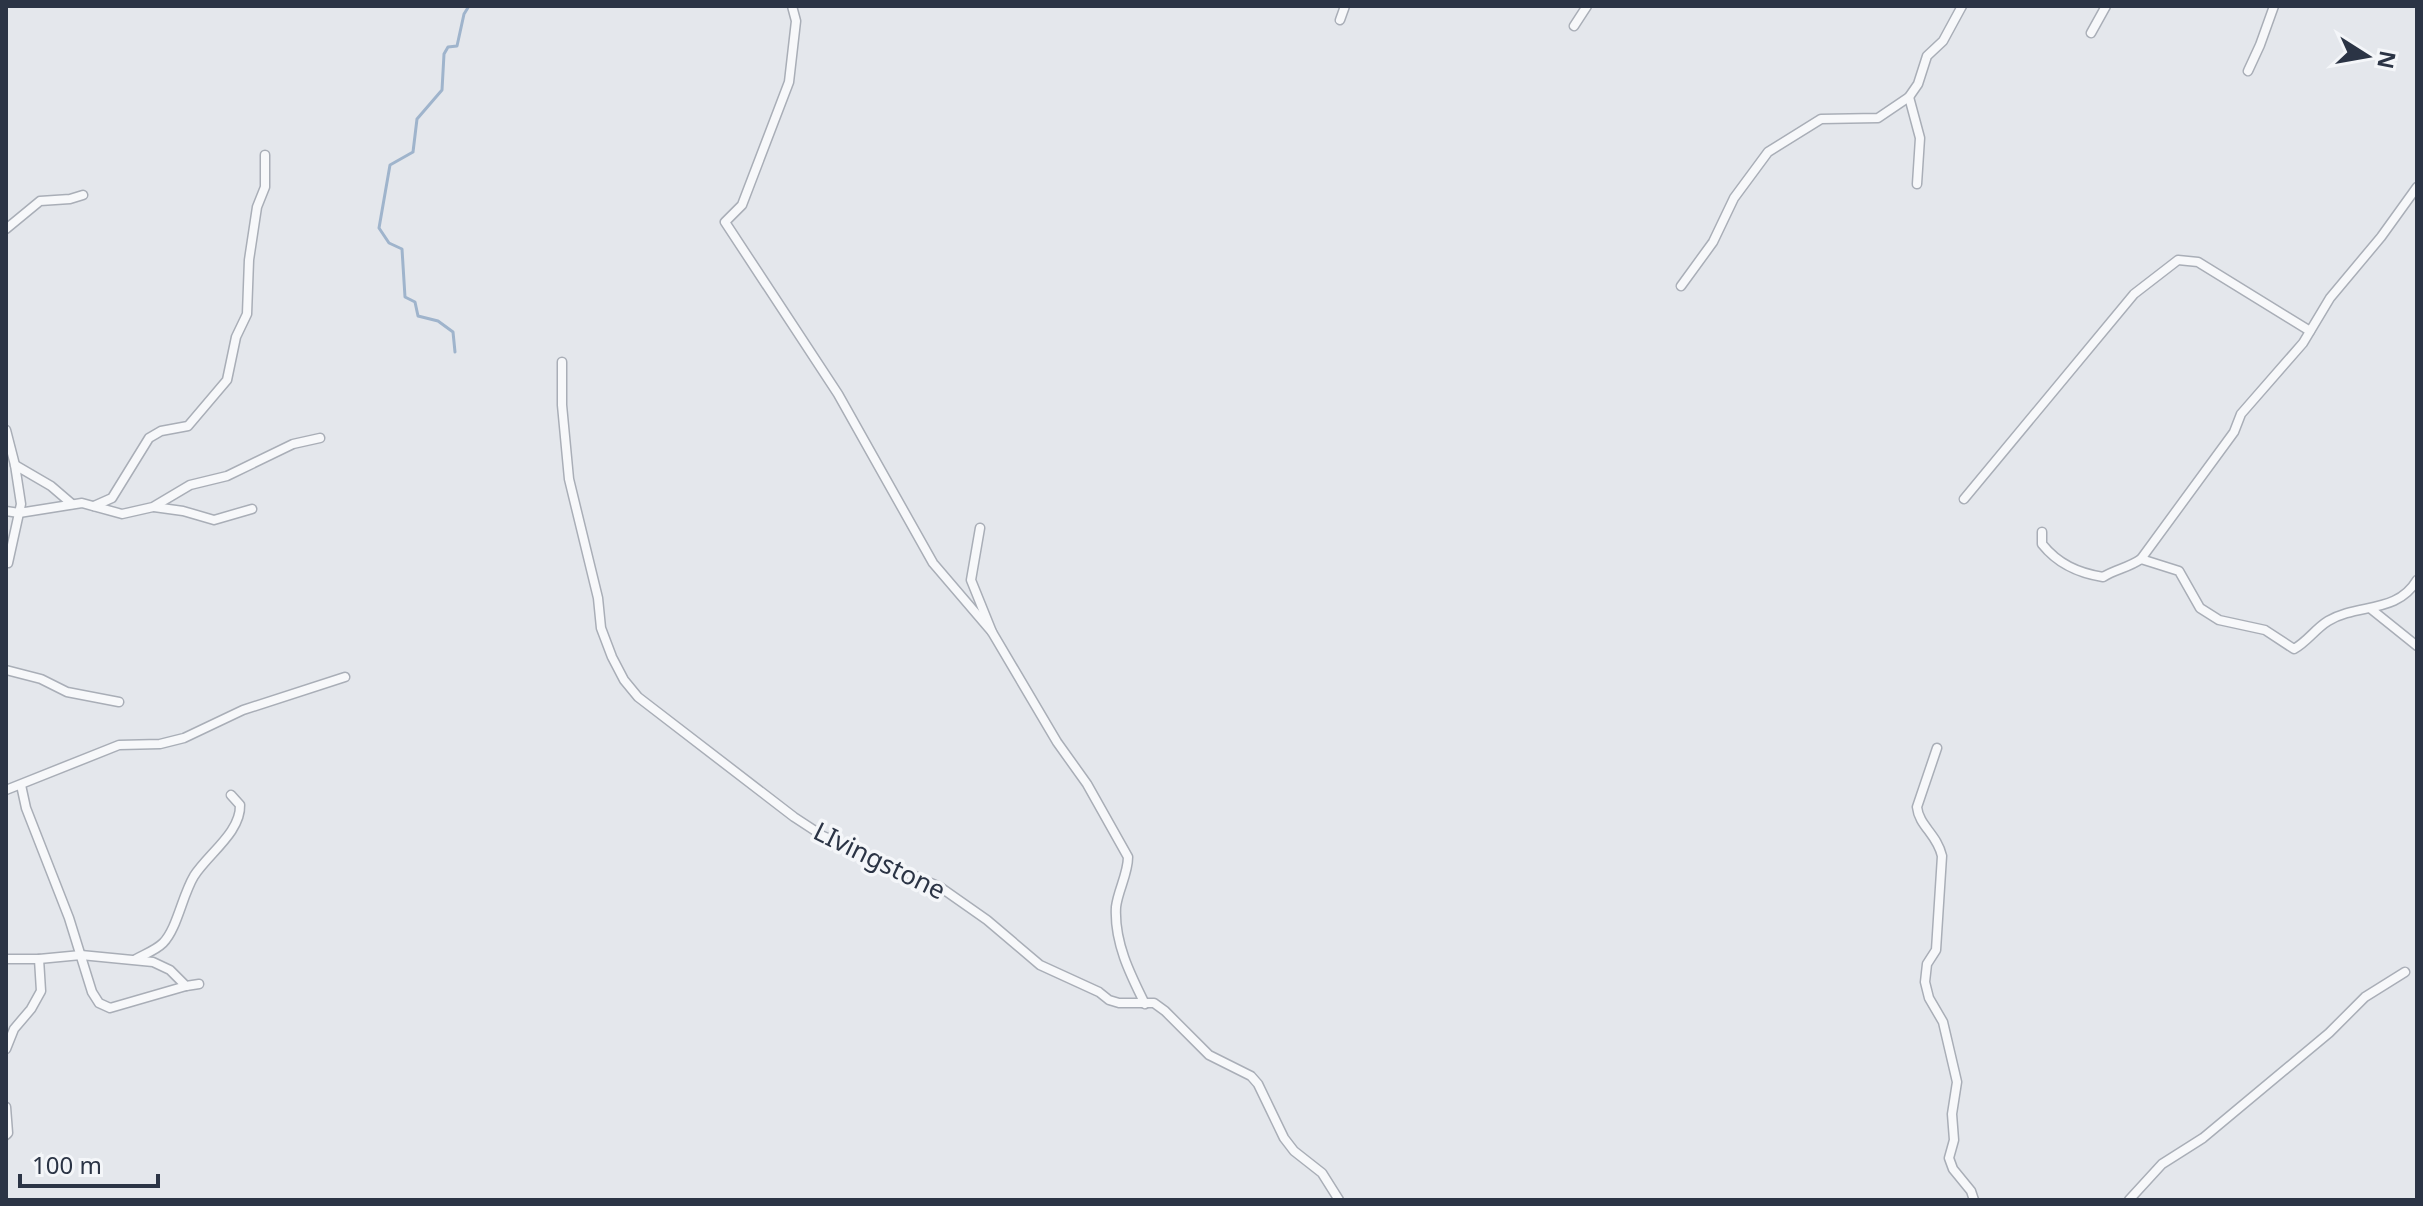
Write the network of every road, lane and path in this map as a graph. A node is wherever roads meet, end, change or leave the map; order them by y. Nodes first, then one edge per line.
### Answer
1 (792, 6) edge
2 (1345, 6) edge
3 (1587, 6) edge
4 (1962, 6) edge
5 (2106, 6) edge
6 (2274, 6) edge
7 (1340, 20) dead end
8 (1574, 26) dead end
9 (2091, 33) dead end
10 (2248, 71) dead end
11 (1909, 97) junction
12 (265, 155) dead end
13 (1917, 184) dead end
14 (2417, 187) edge
15 (83, 195) dead end
16 (6, 229) edge
17 (1681, 286) dead end
18 (2310, 331) junction
19 (562, 362) dead end
20 (6, 430) edge
21 (320, 438) dead end
22 (15, 465) junction
23 (1964, 499) dead end
24 (72, 504) junction
25 (94, 506) junction
26 (153, 507) junction
27 (252, 509) dead end
28 (6, 511) edge
29 (19, 513) junction
30 (980, 528) dead end
31 (2042, 532) dead end
32 (2141, 559) junction
33 (8, 563) edge
34 (2417, 580) edge
35 (2414, 592) edge
36 (2371, 609) junction
37 (992, 632) junction
38 (2417, 646) edge
39 (6, 670) edge
40 (345, 677) dead end
41 (119, 702) dead end
42 (1937, 748) dead end
43 (21, 785) junction
44 (6, 790) edge
45 (231, 795) dead end
46 (81, 955) junction
47 (6, 959) edge
48 (39, 959) junction
49 (136, 959) junction
50 (2405, 972) dead end
51 (199, 984) dead end
52 (186, 986) junction
53 (1145, 1004) junction
54 (6, 1049) edge
55 (6, 1107) edge
56 (6, 1135) edge
57 (1339, 1200) edge
58 (1974, 1200) edge
59 (2129, 1200) edge

1 - 37 street
2 - 7 street
3 - 8 street
4 - 11 street
5 - 9 street
6 - 10 street
11 - 13 street
11 - 17 street
12 - 25 street
14 - 18 street
15 - 16 street
18 - 23 street
18 - 32 street
19 - 53 street, LIvingstone
20 - 22 street
21 - 26 street
22 - 24 street
22 - 29 street
24 - 25 street
24 - 29 street
25 - 26 street
26 - 27 street
28 - 29 street
29 - 33 street
30 - 37 street
31 - 32 street
32 - 36 street
34 - 35 street
35 - 36 street
36 - 38 street
37 - 53 street
39 - 41 street
40 - 43 street
42 - 58 street
43 - 44 street
43 - 46 street
45 - 49 street
46 - 48 street
46 - 49 street
46 - 52 street
47 - 48 street
48 - 54 street
49 - 52 street
50 - 59 street
51 - 52 street
53 - 57 street, LIvingstone
55 - 56 street

